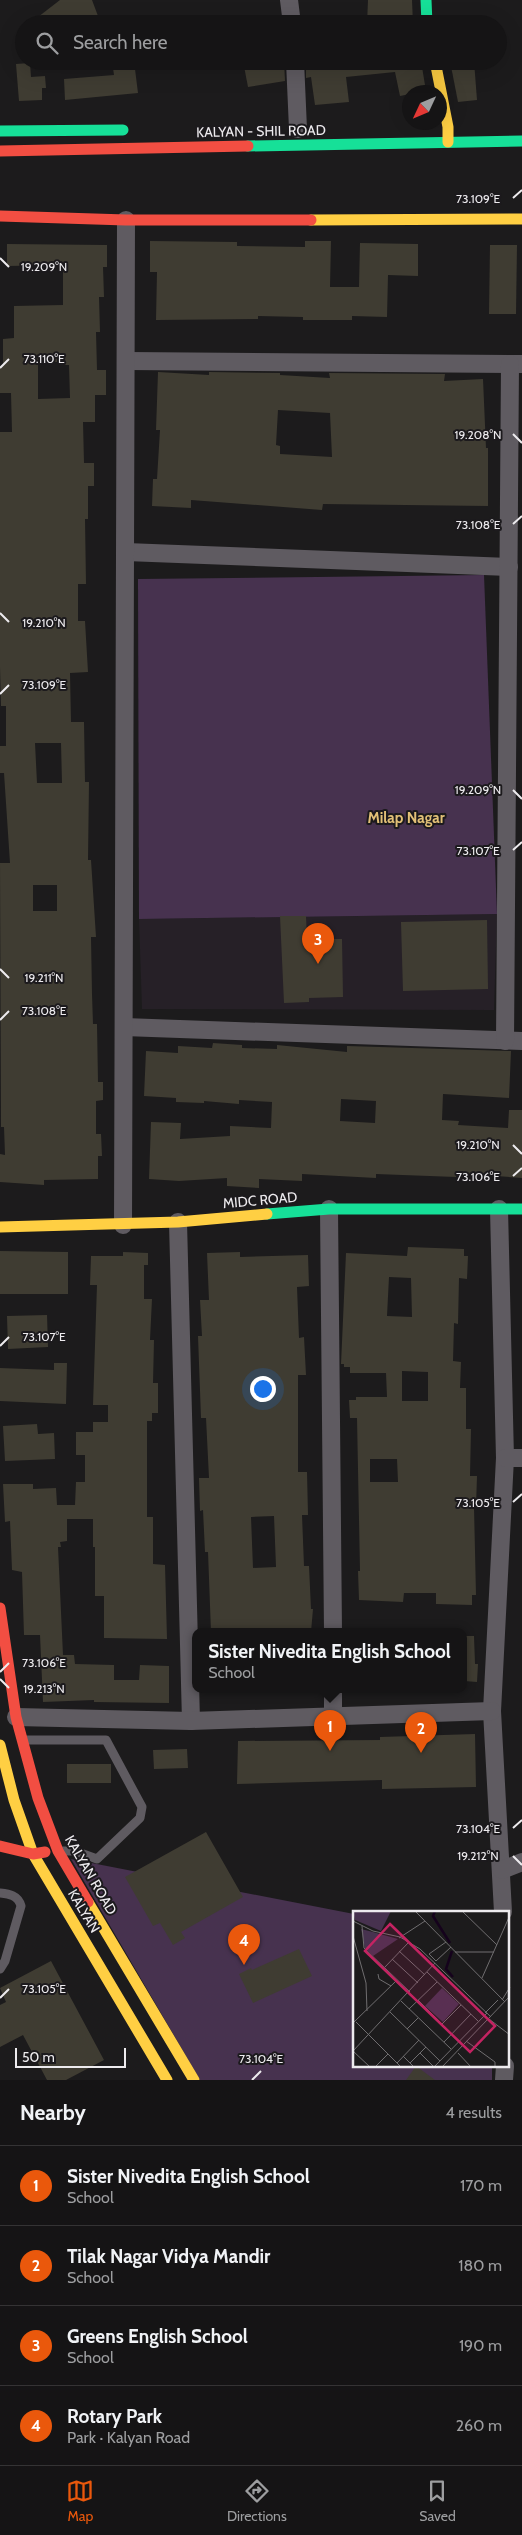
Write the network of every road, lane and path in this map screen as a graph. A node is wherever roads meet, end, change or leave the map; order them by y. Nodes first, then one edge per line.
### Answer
1 (289, 0) edge
2 (426, 0) edge
3 (291, 15) edge
4 (427, 15) edge
5 (295, 70) edge
6 (436, 70) edge
7 (298, 129) dead end
8 (139, 130) dead end
9 (0, 131) edge
10 (522, 141) edge
11 (448, 142) junction
12 (0, 151) edge
13 (0, 216) edge
14 (522, 219) edge
15 (126, 220) junction
16 (127, 361) junction
17 (516, 364) edge
18 (126, 552) junction
19 (509, 567) junction
20 (515, 679) edge
21 (124, 1027) junction
22 (514, 1041) edge
23 (499, 1209) junction
24 (522, 1209) edge
25 (329, 1210) junction
26 (178, 1222) junction
27 (123, 1225) junction
28 (0, 1227) edge
29 (513, 1458) edge
30 (0, 1608) edge
31 (333, 1628) edge
32 (333, 1693) edge
33 (492, 1711) junction
34 (16, 1717) junction
35 (333, 1717) junction
36 (191, 1721) junction
37 (22, 1740) junction
38 (0, 1745) edge
39 (0, 1846) edge
40 (58, 1851) junction
41 (32, 1854) junction
42 (522, 1862) edge
43 (502, 1870) junction
44 (0, 1893) edge
45 (503, 1911) edge
46 (0, 1969) edge
47 (167, 2080) edge
48 (194, 2080) edge

1 - 3 street
2 - 4 main road
5 - 7 street
6 - 11 main road
8 - 9 main road
10 - 11 main road, KALYAN - SHIL ROAD
11 - 12 main road, KALYAN - SHIL ROAD
13 - 15 main road
14 - 15 main road
15 - 16 street
16 - 17 street
16 - 18 street
17 - 19 street
18 - 19 street
18 - 21 street
19 - 20 street
20 - 22 street
21 - 22 street
21 - 27 street
23 - 24 main road, MIDC ROAD
23 - 25 main road, MIDC ROAD
23 - 29 street
25 - 26 main road, MIDC ROAD
25 - 31 street
26 - 27 main road, MIDC ROAD
26 - 36 street
27 - 28 main road, MIDC ROAD
29 - 33 street
30 - 34 main road, KALYAN ROAD
32 - 35 street
33 - 35 street
33 - 43 street
34 - 36 street
34 - 37 main road, KALYAN ROAD
35 - 36 street
37 - 40 main road, KALYAN ROAD
37 - 40 lane
38 - 41 main road, KALYAN
39 - 41 main road
40 - 41 main road
40 - 48 main road, KALYAN ROAD
41 - 47 main road, KALYAN
42 - 43 street
43 - 45 street
44 - 46 lane

